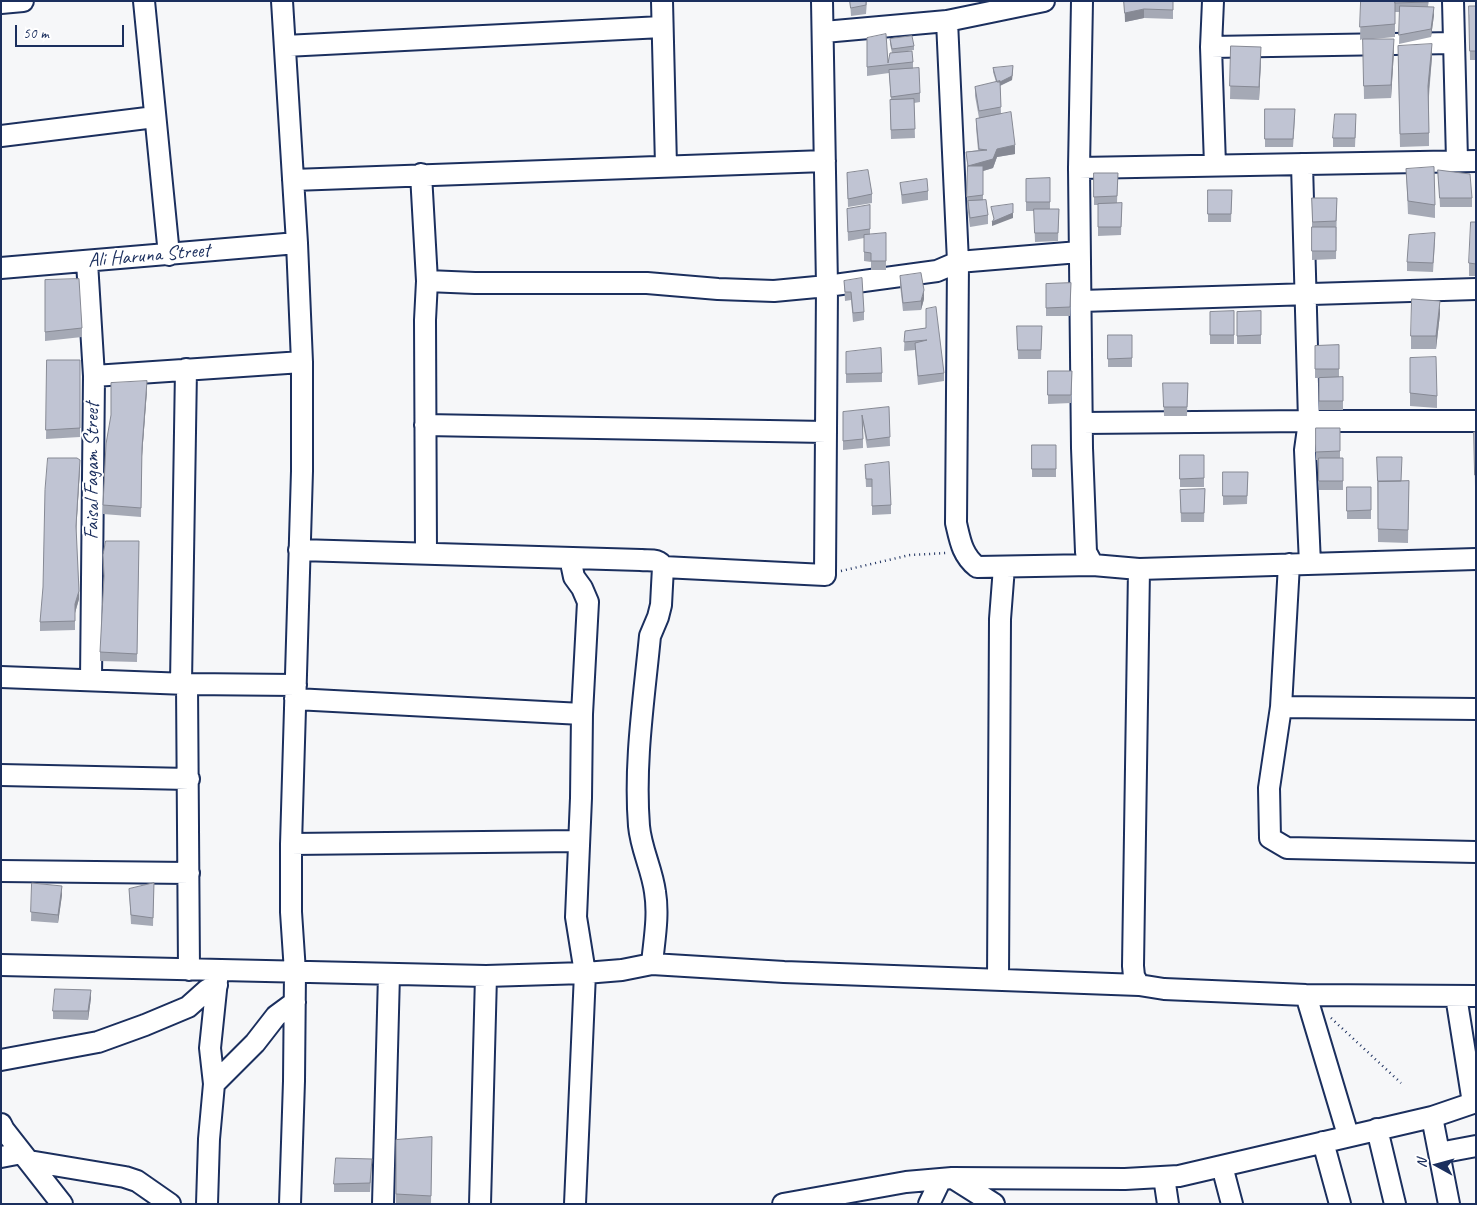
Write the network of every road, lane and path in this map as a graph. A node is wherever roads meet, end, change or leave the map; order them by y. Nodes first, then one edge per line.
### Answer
1 (23, 1) edge
2 (144, 1) edge
3 (282, 1) edge
4 (662, 1) edge
5 (822, 1) edge
6 (1044, 1) edge
7 (1082, 1) edge
8 (1213, 1) edge
9 (1453, 1) edge
10 (1, 3) edge
11 (947, 21) junction
12 (662, 27) junction
13 (824, 32) junction
14 (1454, 43) junction
15 (285, 46) junction
16 (1211, 46) junction
17 (156, 117) junction
18 (1, 136) edge
19 (1466, 160) edge
20 (826, 161) junction
21 (1302, 164) junction
22 (1215, 165) junction
23 (666, 166) junction
24 (1078, 168) junction
25 (421, 174) junction
26 (293, 180) junction
27 (297, 243) junction
28 (1079, 252) junction
29 (169, 255) junction
30 (87, 262) junction
31 (958, 262) junction
32 (1, 268) edge
33 (427, 281) junction
34 (827, 286) junction
35 (1476, 289) edge
36 (1306, 293) junction
37 (1081, 301) junction
38 (302, 362) junction
39 (186, 369) junction
40 (94, 376) junction
41 (1309, 421) junction
42 (1476, 421) edge
43 (1082, 423) junction
44 (425, 425) junction
45 (826, 432) junction
46 (299, 550) junction
47 (963, 551) junction
48 (426, 553) junction
49 (570, 558) junction
50 (1476, 559) edge
51 (1289, 564) junction
52 (1310, 564) junction
53 (1093, 565) junction
54 (663, 568) junction
55 (1004, 568) junction
56 (1139, 569) junction
57 (825, 575) junction
58 (1, 678) edge
59 (91, 680) junction
60 (184, 684) junction
61 (296, 692) junction
62 (1281, 708) junction
63 (1476, 709) edge
64 (582, 714) junction
65 (1, 775) edge
66 (189, 779) junction
67 (579, 841) junction
68 (291, 844) junction
69 (1476, 852) edge
70 (1, 871) edge
71 (189, 873) junction
72 (652, 964) junction
73 (1, 965) edge
74 (189, 970) junction
75 (295, 972) junction
76 (585, 973) junction
77 (389, 974) junction
78 (486, 976) junction
79 (217, 978) junction
80 (998, 979) junction
81 (1139, 985) junction
82 (1306, 995) junction
83 (1466, 996) edge
84 (295, 1002) junction
85 (1328, 1015) dead end
86 (1, 1060) edge
87 (1401, 1083) dead end
88 (214, 1084) junction
89 (1474, 1103) edge
90 (1432, 1117) junction
91 (1, 1124) edge
92 (1377, 1130) junction
93 (1348, 1135) junction
94 (1323, 1142) junction
95 (1476, 1146) edge
96 (1439, 1153) junction
97 (1, 1157) edge
98 (25, 1157) junction
99 (1222, 1166) junction
100 (1164, 1177) junction
101 (946, 1178) junction
102 (1229, 1203) edge
103 (62, 1204) edge
104 (170, 1204) edge
105 (207, 1204) edge
106 (290, 1204) edge
107 (383, 1204) edge
108 (480, 1204) edge
109 (575, 1204) edge
110 (783, 1204) edge
111 (929, 1204) edge
112 (994, 1204) edge
113 (1168, 1204) edge
114 (1340, 1204) edge
115 (1395, 1204) edge
116 (1449, 1204) edge

1 - 10 street
2 - 17 street
3 - 15 street
4 - 12 street
5 - 13 street
6 - 11 street
7 - 24 street
8 - 16 street
9 - 14 street
11 - 13 street
11 - 31 street
12 - 15 street
12 - 23 street
13 - 20 street
14 - 16 street
14 - 19 street
15 - 26 street
16 - 22 street
17 - 18 street
17 - 29 street
19 - 21 street
20 - 23 street
20 - 34 street
21 - 22 street
21 - 36 street
22 - 24 street
23 - 25 street
24 - 28 street
25 - 26 street
25 - 33 street
26 - 27 street
27 - 29 street, Ali Haruna Street
27 - 38 street
28 - 31 street
28 - 37 street
29 - 30 street, Ali Haruna Street
30 - 32 street, Ali Haruna Street
30 - 40 street, Faisal Fagam Street
31 - 34 street
31 - 47 street
33 - 34 street
33 - 44 street
34 - 45 street
35 - 36 street
36 - 37 street
36 - 41 street
37 - 43 street
38 - 39 street
38 - 46 street
39 - 40 street
39 - 60 street
40 - 59 street, Faisal Fagam Street
41 - 42 street
41 - 43 street
41 - 52 street
43 - 53 street
44 - 45 street
44 - 48 street
45 - 57 street
46 - 48 street
46 - 61 street
47 - 55 street
47 - 57 path
48 - 49 street
49 - 54 street
49 - 64 street
50 - 52 street
51 - 52 street
51 - 56 street
51 - 62 street
53 - 55 street
53 - 56 street
54 - 57 street
54 - 72 street
55 - 80 street
56 - 81 street
58 - 59 street
59 - 60 street
60 - 61 street
60 - 66 street
61 - 64 street
61 - 68 street
62 - 63 street
62 - 69 street
64 - 67 street
65 - 66 street
66 - 71 street
67 - 68 street
67 - 76 street
68 - 75 street
70 - 71 street
71 - 74 street
72 - 76 street
72 - 80 street
73 - 74 street
74 - 79 street
75 - 77 street
75 - 79 street
75 - 84 street
76 - 78 street
76 - 109 street
77 - 78 street
77 - 107 street
78 - 108 street
79 - 86 street
79 - 88 street
80 - 81 street
81 - 82 street
82 - 83 street
82 - 93 street
83 - 89 street
84 - 88 street
84 - 106 street
85 - 87 path
88 - 105 street
89 - 90 street
90 - 92 street
90 - 96 street
91 - 98 street
92 - 93 street
92 - 115 street
93 - 94 street
94 - 99 street
94 - 114 street
95 - 96 street
96 - 116 street
97 - 98 street
98 - 103 street
98 - 104 street
99 - 100 street
99 - 102 street
100 - 101 street
100 - 113 street
101 - 110 street
101 - 111 street
101 - 112 street

